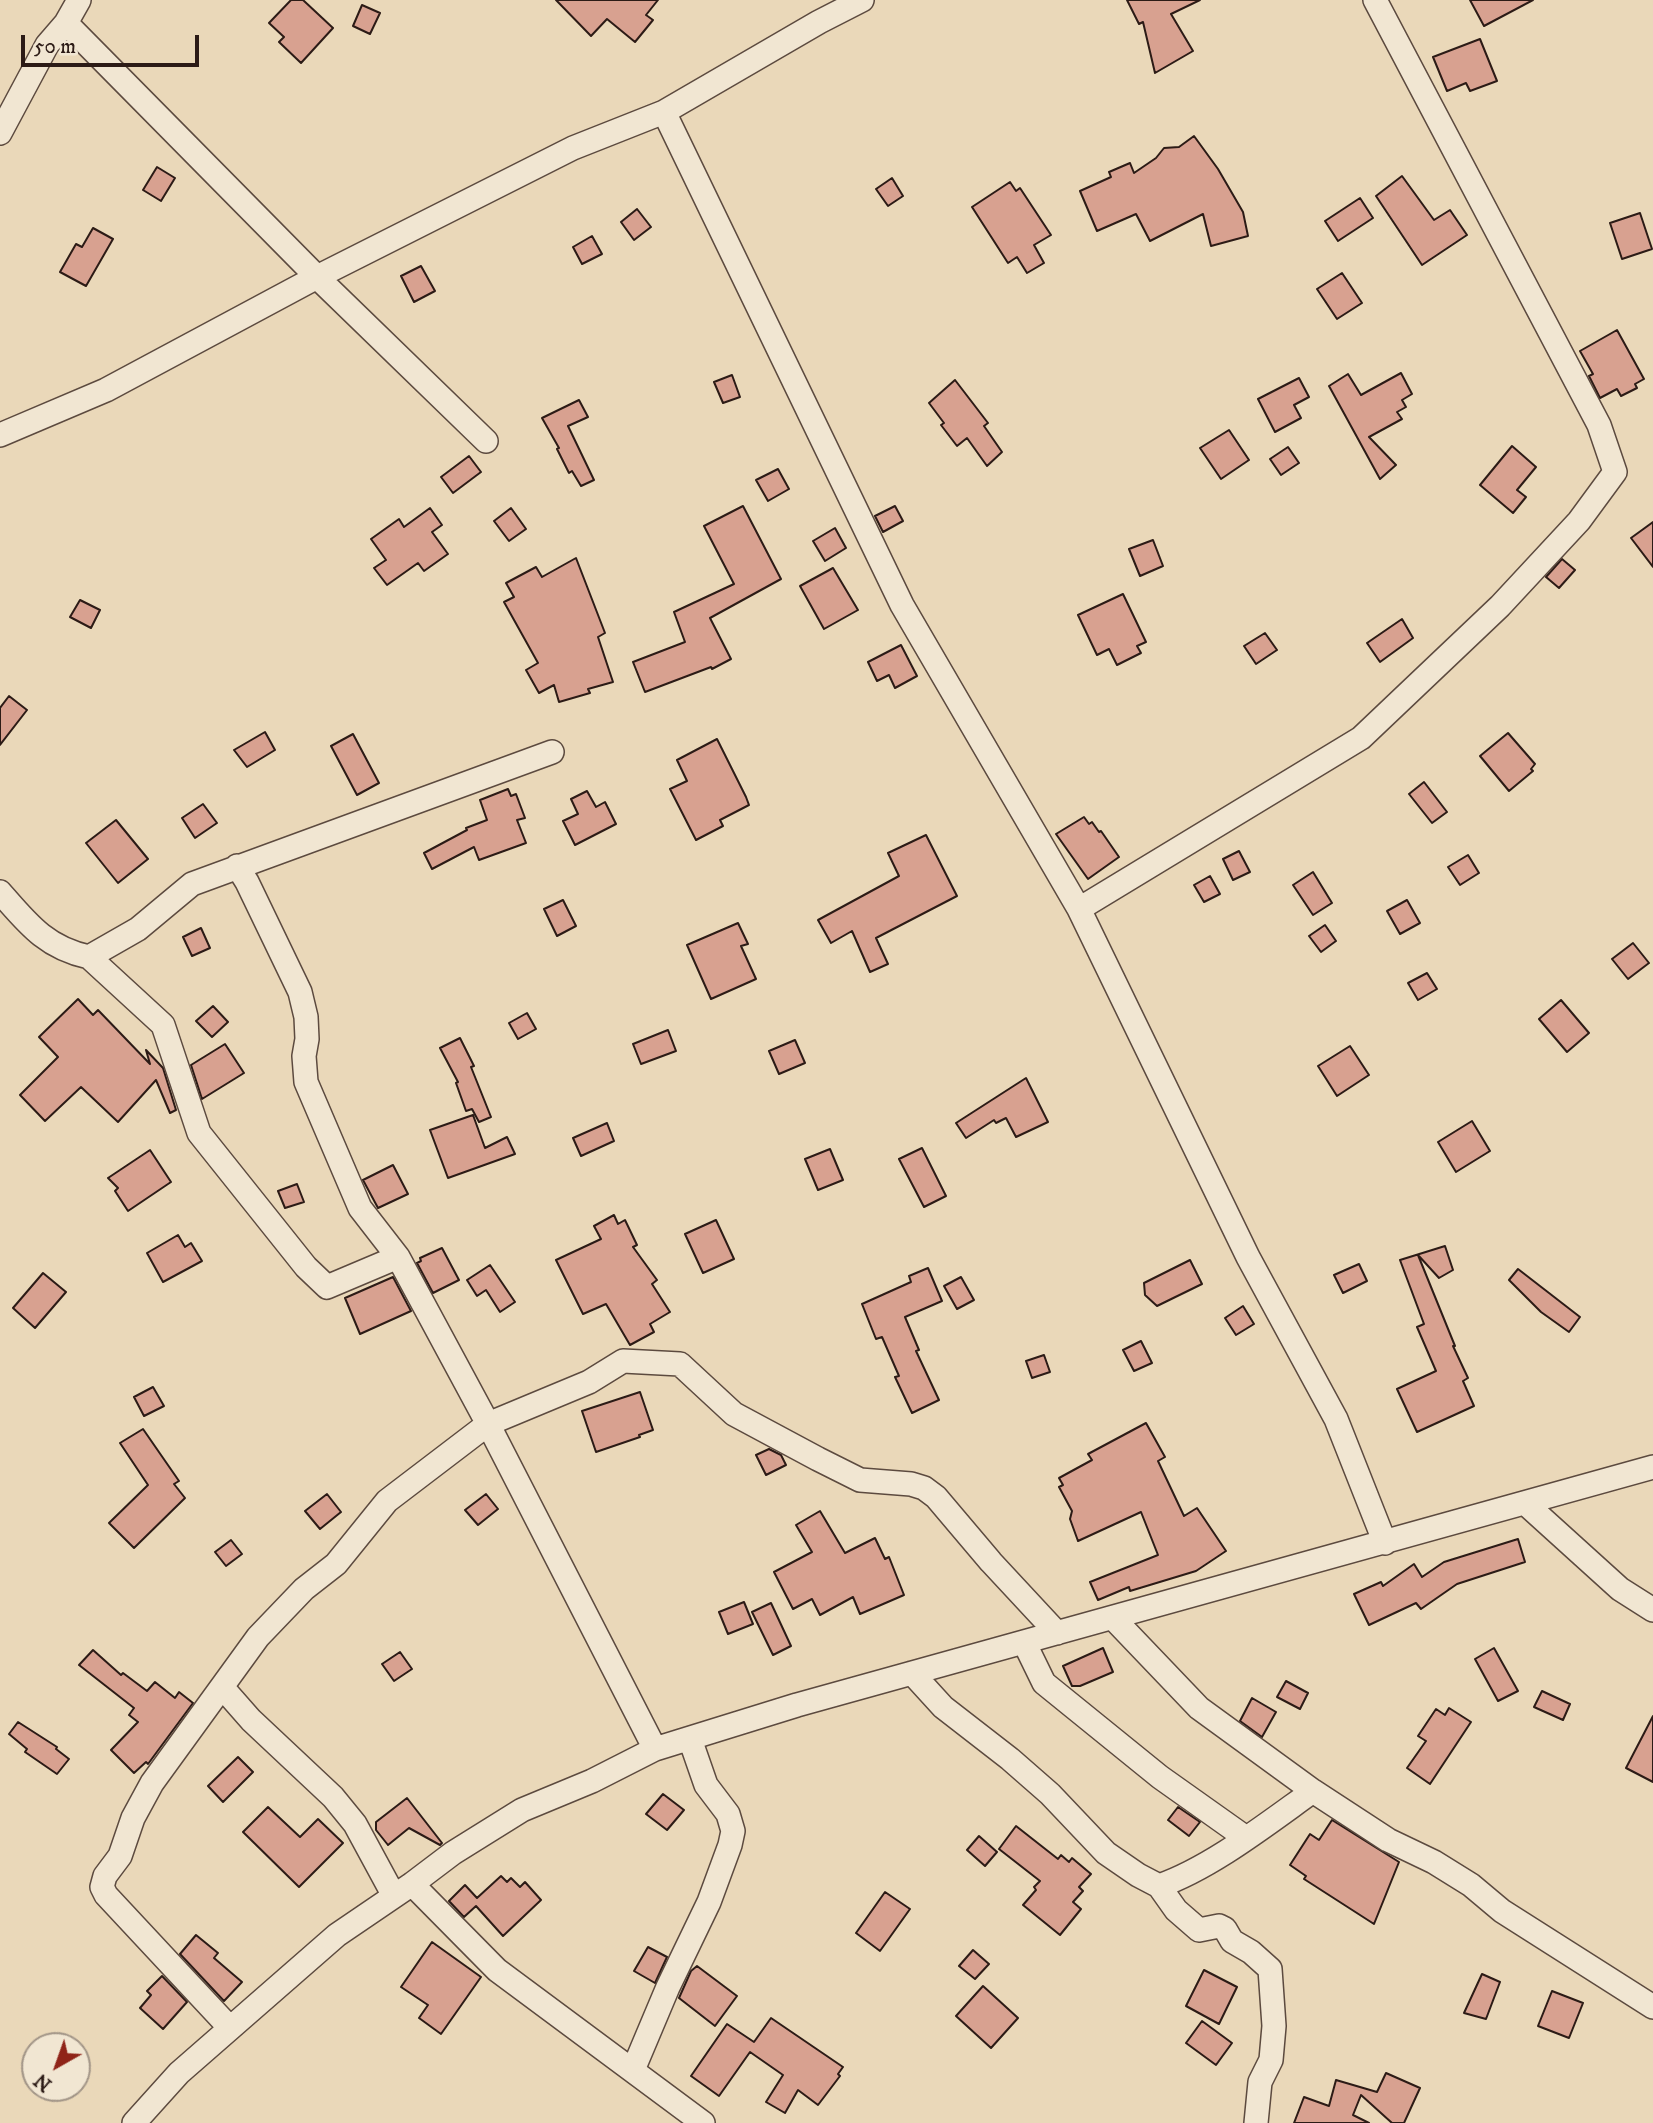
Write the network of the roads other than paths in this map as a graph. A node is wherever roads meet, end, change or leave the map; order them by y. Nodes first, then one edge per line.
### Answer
1 (79, 0) edge
2 (862, 0) edge
3 (1375, 0) edge
4 (66, 23) junction
5 (664, 111) junction
6 (0, 133) edge
7 (317, 277) junction
8 (0, 435) edge
9 (486, 441) dead end
10 (552, 752) dead end
11 (237, 866) junction
12 (0, 892) edge
13 (1079, 909) junction
14 (89, 957) junction
15 (398, 1257) junction
16 (488, 1424) junction
17 (1653, 1467) edge
18 (1525, 1503) junction
19 (1385, 1543) junction
20 (1653, 1610) edge
21 (1113, 1618) junction
22 (1057, 1633) junction
23 (1024, 1642) junction
24 (912, 1673) junction
25 (222, 1687) junction
26 (690, 1739) junction
27 (655, 1749) junction
28 (1313, 1791) junction
29 (1246, 1838) junction
30 (1159, 1886) junction
31 (403, 1890) junction
32 (1653, 2007) edge
33 (230, 2028) junction
34 (633, 2070) junction
35 (145, 2119) edge
36 (703, 2123) edge
37 (1256, 2123) edge

1 - 4 street
2 - 5 street
3 - 13 street
4 - 6 street
4 - 7 street
5 - 7 street
5 - 13 street
7 - 8 street
7 - 9 street
10 - 11 street
11 - 14 street
11 - 15 street
12 - 14 street
13 - 19 street
14 - 15 street
15 - 16 street
16 - 22 street
16 - 25 street
16 - 27 street
17 - 18 street
18 - 19 street
18 - 20 street
19 - 21 street
21 - 22 street
21 - 28 street
22 - 23 street
23 - 24 street
23 - 29 street
24 - 26 street
24 - 30 street
25 - 31 street
25 - 33 street
26 - 27 street
26 - 34 street
27 - 31 street
28 - 29 street
28 - 32 street
29 - 30 street
30 - 37 street
31 - 33 street
31 - 34 street
33 - 35 street
34 - 36 street

